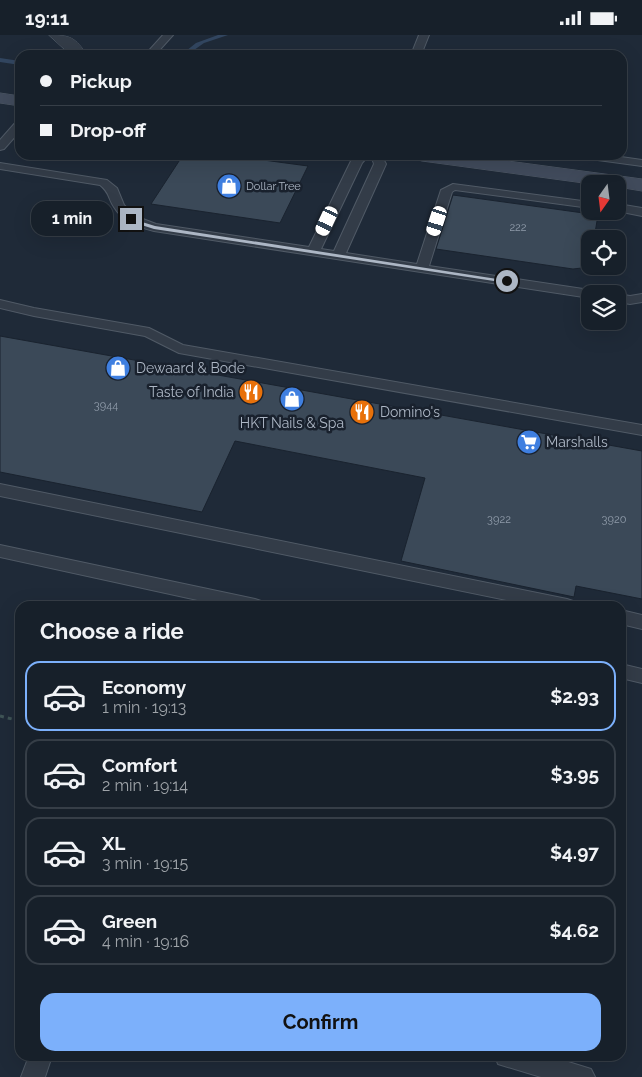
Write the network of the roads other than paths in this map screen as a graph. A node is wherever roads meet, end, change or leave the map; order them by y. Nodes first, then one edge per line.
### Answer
1 (57, 35) edge
2 (168, 35) edge
3 (424, 35) edge
4 (75, 50) edge
5 (154, 50) edge
6 (418, 50) edge
7 (0, 99) edge
8 (15, 100) edge
9 (15, 130) edge
10 (0, 147) edge
11 (358, 160) edge
12 (378, 160) edge
13 (459, 160) edge
14 (620, 160) edge
15 (642, 163) edge
16 (0, 166) edge
17 (642, 185) edge
18 (581, 204) edge
19 (626, 210) edge
20 (642, 212) edge
21 (313, 252) junction
22 (338, 256) junction
23 (422, 268) junction
24 (581, 293) edge
25 (642, 298) edge
26 (626, 299) edge
27 (0, 304) edge
28 (642, 430) edge
29 (0, 490) edge
30 (0, 551) edge
31 (192, 600) edge
32 (543, 601) edge
33 (626, 618) edge
34 (642, 622) edge
35 (626, 672) edge
36 (642, 676) edge
37 (39, 1061) edge
38 (524, 1061) edge
39 (33, 1077) edge
40 (583, 1077) edge

1 - 4 street
2 - 5 lane
3 - 6 lane
7 - 8 street
9 - 10 lane
11 - 21 lane
12 - 22 lane
13 - 17 street
14 - 15 lane
16 - 21 lane
18 - 23 lane
19 - 20 lane
21 - 22 lane
22 - 23 lane
23 - 24 lane
25 - 26 lane
27 - 28 lane
29 - 32 lane
30 - 31 lane
33 - 34 lane
35 - 36 lane
37 - 39 lane
38 - 40 lane

